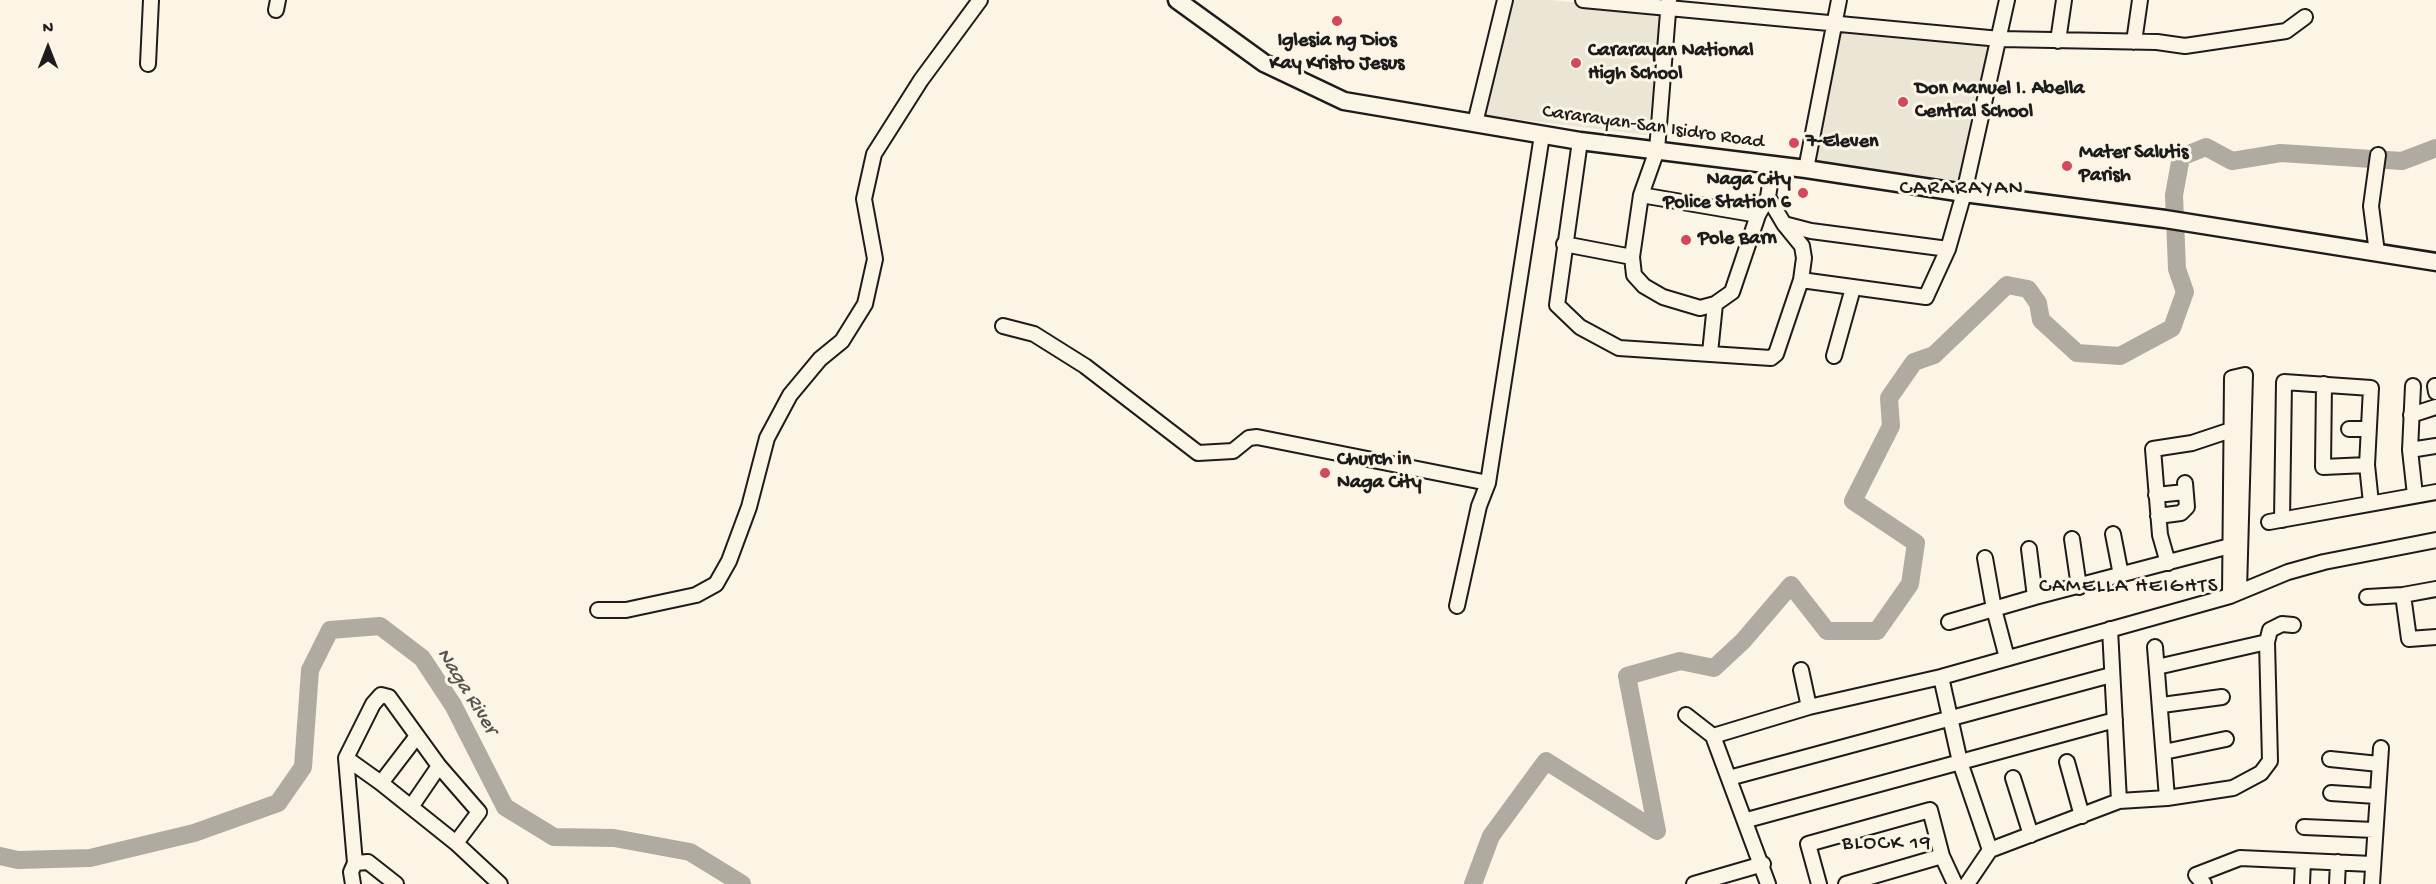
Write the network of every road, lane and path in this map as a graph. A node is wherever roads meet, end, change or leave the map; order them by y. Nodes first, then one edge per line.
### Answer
1 (151, 0) edge
2 (980, 0) edge
3 (1177, 0) edge
4 (1505, 0) edge
5 (1583, 0) edge
6 (1839, 0) edge
7 (2007, 0) edge
8 (2064, 0) edge
9 (2140, 0) edge
10 (1669, 4) edge
11 (2305, 17) dead end
12 (1834, 24) junction
13 (2000, 39) junction
14 (2058, 41) junction
15 (2134, 42) junction
16 (148, 64) dead end
17 (1475, 123) junction
18 (1542, 135) junction
19 (1580, 141) junction
20 (1657, 150) junction
21 (2378, 155) dead end
22 (1773, 165) junction
23 (1806, 169) junction
24 (1964, 193) junction
25 (1641, 195) junction
26 (1768, 196) junction
27 (1758, 215) junction
28 (1784, 224) junction
29 (1564, 244) junction
30 (1948, 249) junction
31 (2377, 253) junction
32 (1632, 257) junction
33 (2436, 262) edge
34 (1801, 280) junction
35 (1853, 288) junction
36 (1715, 304) junction
37 (1004, 326) dead end
38 (1710, 353) junction
39 (1834, 356) dead end
40 (2324, 384) junction
41 (2413, 386) dead end
42 (2435, 386) edge
43 (2436, 392) edge
44 (2436, 407) edge
45 (2410, 415) junction
46 (2349, 429) dead end
47 (2369, 429) junction
48 (2436, 446) edge
49 (2410, 450) junction
50 (2367, 465) junction
51 (1488, 483) junction
52 (2436, 492) edge
53 (2156, 495) junction
54 (2415, 495) junction
55 (2371, 503) junction
56 (2158, 516) junction
57 (2113, 534) dead end
58 (2072, 539) dead end
59 (2436, 540) edge
60 (2234, 547) junction
61 (2029, 549) dead end
62 (1985, 558) dead end
63 (2168, 563) junction
64 (2121, 575) junction
65 (2079, 587) junction
66 (2436, 589) edge
67 (2235, 593) junction
68 (2403, 595) junction
69 (2035, 597) junction
70 (2367, 597) dead end
71 (1457, 606) dead end
72 (1994, 609) junction
73 (598, 610) dead end
74 (1949, 622) dead end
75 (2293, 625) dead end
76 (2110, 629) junction
77 (2436, 637) edge
78 (2267, 642) junction
79 (2155, 647) dead end
80 (2007, 658) junction
81 (2157, 667) junction
82 (1801, 670) dead end
83 (2111, 675) junction
84 (1941, 677) junction
85 (2222, 697) dead end
86 (2162, 705) junction
87 (1809, 707) junction
88 (1686, 715) dead end
89 (1952, 719) junction
90 (2115, 720) junction
91 (417, 736) junction
92 (1713, 736) junction
93 (2226, 739) dead end
94 (2381, 748) dead end
95 (2164, 752) junction
96 (346, 758) junction
97 (2330, 759) dead end
98 (1959, 762) junction
99 (2067, 762) dead end
100 (2379, 764) junction
101 (439, 766) junction
102 (1729, 778) junction
103 (2013, 778) dead end
104 (381, 783) junction
105 (2331, 793) dead end
106 (2376, 796) junction
107 (2167, 798) junction
108 (2118, 801) junction
109 (411, 807) junction
110 (2082, 816) junction
111 (1747, 820) junction
112 (2304, 827) dead end
113 (2374, 830) junction
114 (2031, 835) junction
115 (456, 843) junction
116 (1990, 850) junction
117 (1942, 856) junction
118 (2303, 861) junction
119 (2338, 862) junction
120 (355, 863) junction
121 (1763, 864) junction
122 (2372, 864) junction
123 (1899, 869) junction
124 (353, 884) edge
125 (396, 884) edge
126 (500, 884) edge
127 (1694, 884) edge
128 (1768, 884) edge
129 (1819, 884) edge
130 (1846, 884) edge
131 (1902, 884) edge
132 (1955, 884) edge
133 (1967, 884) edge
134 (2204, 884) edge
135 (2302, 884) edge
136 (2337, 884) edge
137 (2372, 884) edge

1 - 16 street
2 - 73 street
3 - 17 main road, Cararayan-San Isidro Road
4 - 17 street
5 - 10 street
6 - 12 street
7 - 13 street
8 - 14 street
9 - 15 street
10 - 12 street
10 - 20 street
11 - 15 street
12 - 13 street
12 - 23 street
13 - 14 street
13 - 24 street
14 - 15 street
17 - 18 main road, Cararayan-San Isidro Road
18 - 19 main road, Cararayan-San Isidro Road
18 - 51 street
19 - 20 main road, Cararayan-San Isidro Road
19 - 29 street
20 - 22 main road, Cararayan-San Isidro Road
20 - 25 street
21 - 31 street
22 - 23 main road, Cararayan-San Isidro Road
22 - 26 street
23 - 24 main road, Cararayan-San Isidro Road
24 - 30 street
24 - 31 main road, Cararayan-San Isidro Road
25 - 27 street
25 - 32 street
26 - 27 street
26 - 28 street
27 - 36 street
28 - 30 street
28 - 34 street
29 - 32 street
29 - 38 street
30 - 35 street
31 - 33 main road, Cararayan-San Isidro Road
32 - 36 street
34 - 35 street
34 - 38 street
35 - 39 street
36 - 38 street
37 - 51 street
40 - 47 street
40 - 50 street
40 - 55 street
41 - 45 street
42 - 43 street
44 - 45 street
45 - 49 street
46 - 47 street
47 - 50 street
48 - 49 street
49 - 54 street
50 - 55 street
51 - 71 street
52 - 54 street
53 - 56 street
53 - 56 street
53 - 60 street
54 - 55 street
56 - 63 street
57 - 64 street
58 - 65 street
59 - 67 street
60 - 63 street
60 - 67 street
61 - 69 street
62 - 72 street
63 - 64 street
64 - 65 street
65 - 69 street
66 - 68 street
67 - 76 street
68 - 70 street
68 - 77 street
69 - 72 street
72 - 74 street
72 - 80 street
75 - 78 street
76 - 80 street
76 - 83 street
78 - 81 street
78 - 107 street
79 - 81 street
80 - 84 street
81 - 86 street
82 - 87 street
83 - 89 street
83 - 90 street
84 - 87 street
84 - 89 street
85 - 86 street
86 - 95 street
87 - 92 street
88 - 92 street
89 - 98 street
89 - 102 street
90 - 98 street
90 - 108 street
91 - 96 street
91 - 101 street
91 - 104 street
92 - 102 street
93 - 95 street
94 - 100 street
95 - 107 street
96 - 104 street
96 - 120 street
97 - 100 street
98 - 111 street
98 - 116 street
99 - 110 street
100 - 106 street
101 - 109 street
101 - 115 street
102 - 111 street
103 - 114 street
104 - 109 street
105 - 106 street
106 - 113 street
107 - 108 street
108 - 110 street
109 - 115 street
110 - 114 street
111 - 121 street
112 - 113 street
113 - 122 street
114 - 116 street
115 - 126 street
116 - 133 street
117 - 123 street
117 - 129 street
117 - 132 street
118 - 119 street
118 - 134 street
118 - 135 street
119 - 122 street
119 - 136 street
120 - 124 street
120 - 125 street
121 - 127 street
121 - 128 street
122 - 137 street
123 - 130 street
123 - 131 street

